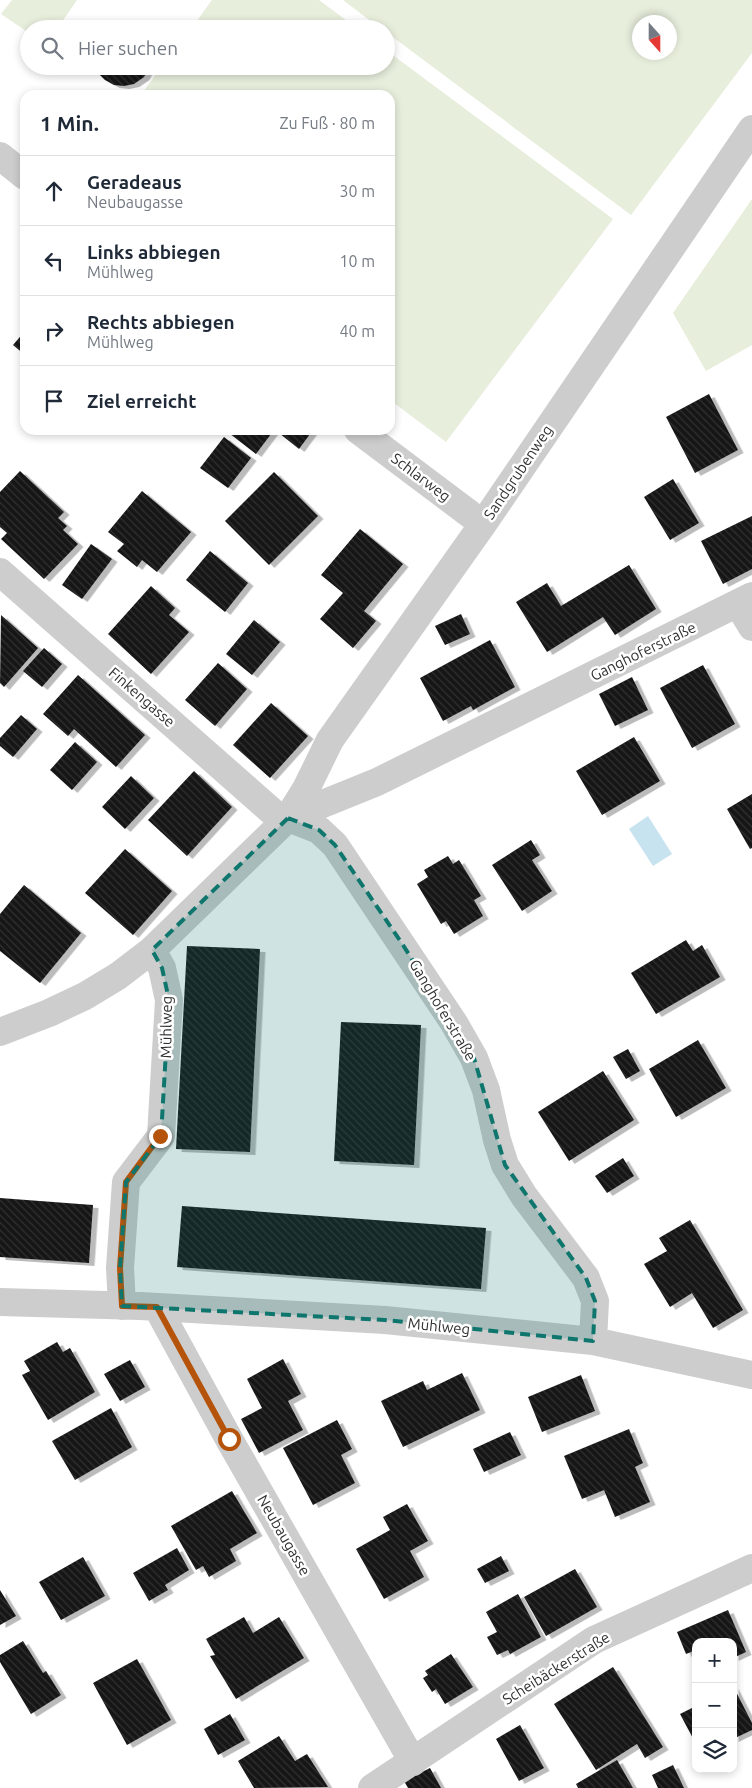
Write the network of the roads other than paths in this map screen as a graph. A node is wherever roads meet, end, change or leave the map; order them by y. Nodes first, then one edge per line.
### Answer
1 (752, 129) edge
2 (0, 156) edge
3 (20, 172) edge
4 (365, 435) edge
5 (483, 524) junction
6 (0, 572) edge
7 (748, 609) edge
8 (286, 820) junction
9 (152, 950) junction
10 (0, 1032) edge
11 (0, 1302) edge
12 (122, 1306) junction
13 (157, 1307) junction
14 (593, 1341) junction
15 (752, 1375) edge
16 (752, 1568) edge
17 (413, 1762) junction
18 (372, 1788) edge

1 - 5 street, Sandgrubenweg
2 - 3 street
4 - 5 street, Schlarweg
5 - 8 street, Sandgrubenweg
6 - 8 street, Finkengasse
7 - 8 street, Ganghoferstraße
8 - 9 street, Ganghoferstraße
8 - 14 street, Ganghoferstraße
9 - 10 street, Ganghoferstraße
9 - 12 street, Mühlweg
11 - 12 street, Mühlweg
12 - 13 street, Mühlweg
13 - 14 street, Mühlweg
13 - 17 street, Neubaugasse
14 - 15 street, Mühlweg
16 - 17 street, Scheibäckerstraße
17 - 18 street, Scheibäckerstraße

